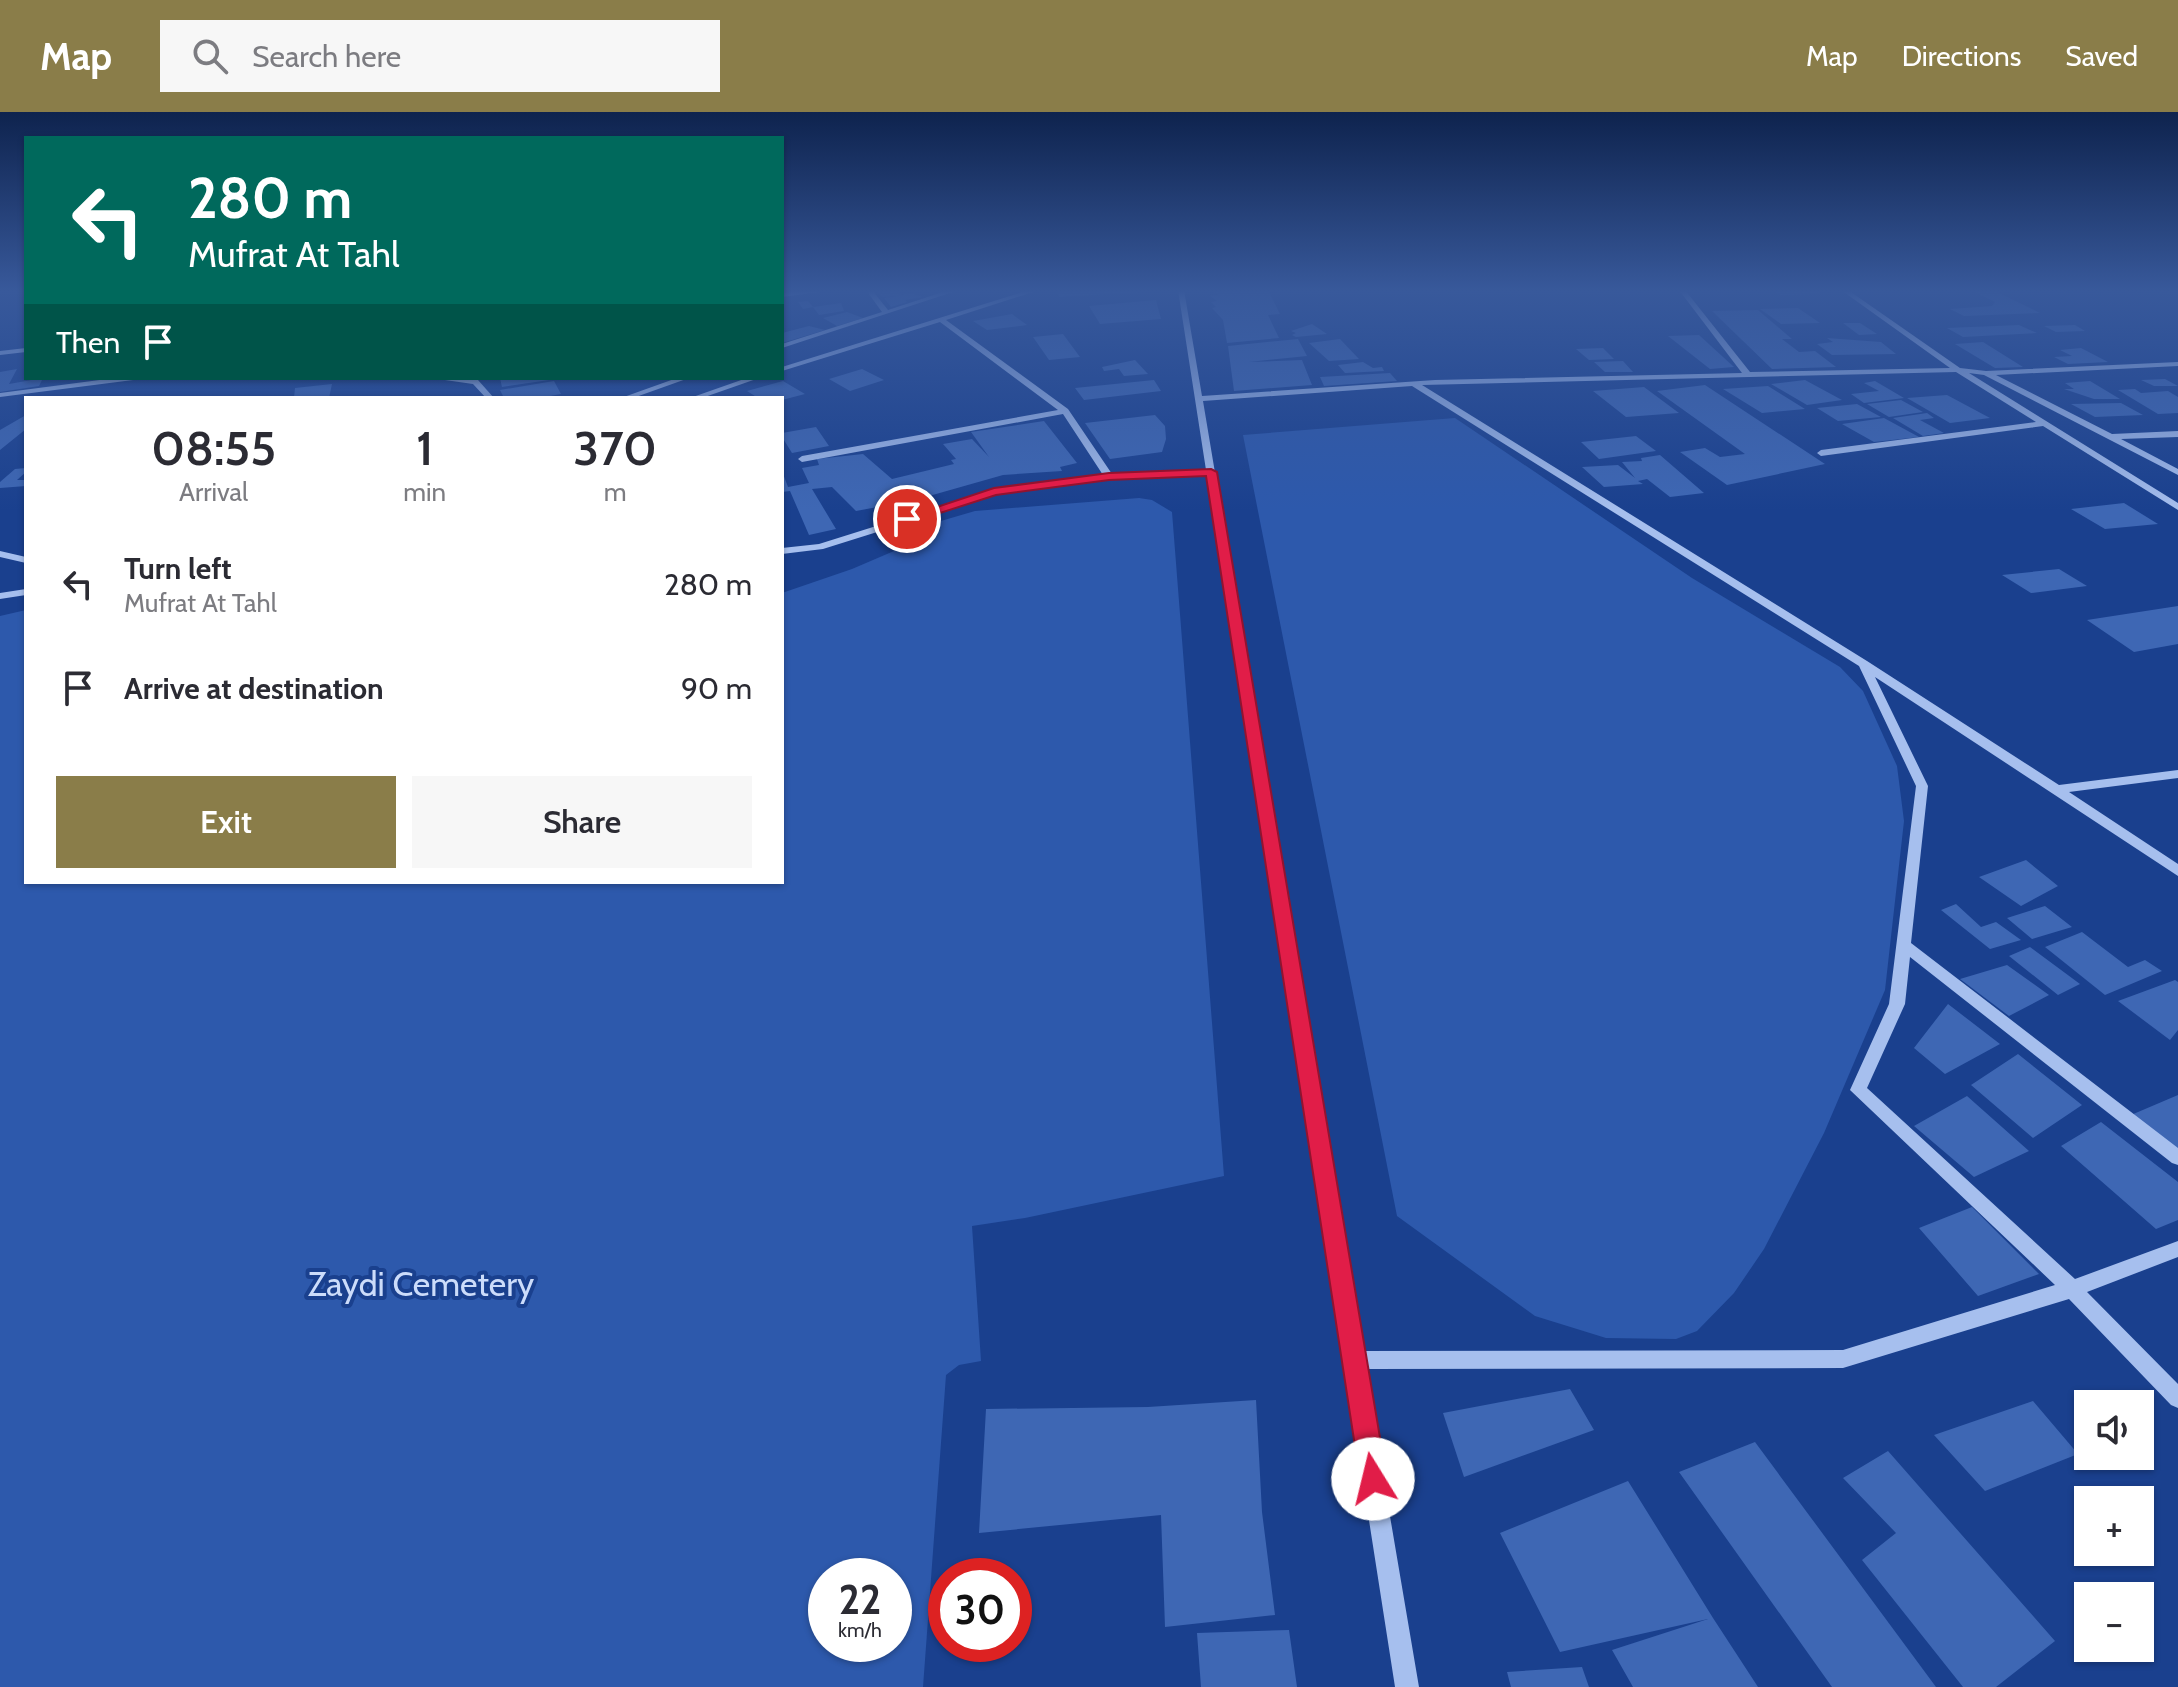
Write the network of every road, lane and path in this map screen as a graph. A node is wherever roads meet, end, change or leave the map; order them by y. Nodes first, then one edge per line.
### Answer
1 (1000, 364) edge
2 (1194, 364) edge
3 (1739, 364) edge
4 (1949, 364) edge
5 (2178, 364) edge
6 (1958, 370) junction
7 (1986, 373) junction
8 (1747, 374) junction
9 (117, 380) edge
10 (455, 380) edge
11 (679, 380) edge
12 (749, 380) edge
13 (1414, 384) junction
14 (0, 395) edge
15 (488, 396) edge
16 (631, 396) edge
17 (700, 396) edge
18 (1200, 399) junction
19 (1065, 411) junction
20 (2043, 424) junction
21 (2178, 434) edge
22 (2110, 437) junction
23 (1821, 453) dead end
24 (802, 459) dead end
25 (1211, 472) junction
26 (2178, 472) edge
27 (1109, 477) junction
28 (2178, 507) edge
29 (784, 551) edge
30 (0, 554) edge
31 (24, 558) edge
32 (24, 592) edge
33 (0, 596) edge
34 (1863, 663) junction
35 (2178, 774) edge
36 (2059, 789) junction
37 (2178, 871) edge
38 (1904, 945) junction
39 (2178, 1158) edge
40 (2178, 1249) edge
41 (2072, 1289) junction
42 (1354, 1360) junction
43 (2178, 1398) edge
44 (1407, 1687) edge

1 - 19 street
2 - 18 street
3 - 8 street
4 - 6 street
5 - 7 street
6 - 7 street
6 - 8 street
6 - 20 street
7 - 22 street
8 - 13 street
9 - 14 street
10 - 15 street
11 - 16 street
12 - 17 street
13 - 18 street
13 - 34 street
18 - 25 street
19 - 24 street
19 - 27 street
20 - 23 street
20 - 28 street
21 - 22 street
22 - 26 street
25 - 27 street
25 - 42 street
27 - 29 street
30 - 31 street
32 - 33 street
34 - 36 street
34 - 38 street
35 - 36 street
36 - 37 street
38 - 39 street
38 - 41 street
40 - 41 street
41 - 42 street
41 - 43 street
42 - 44 street

